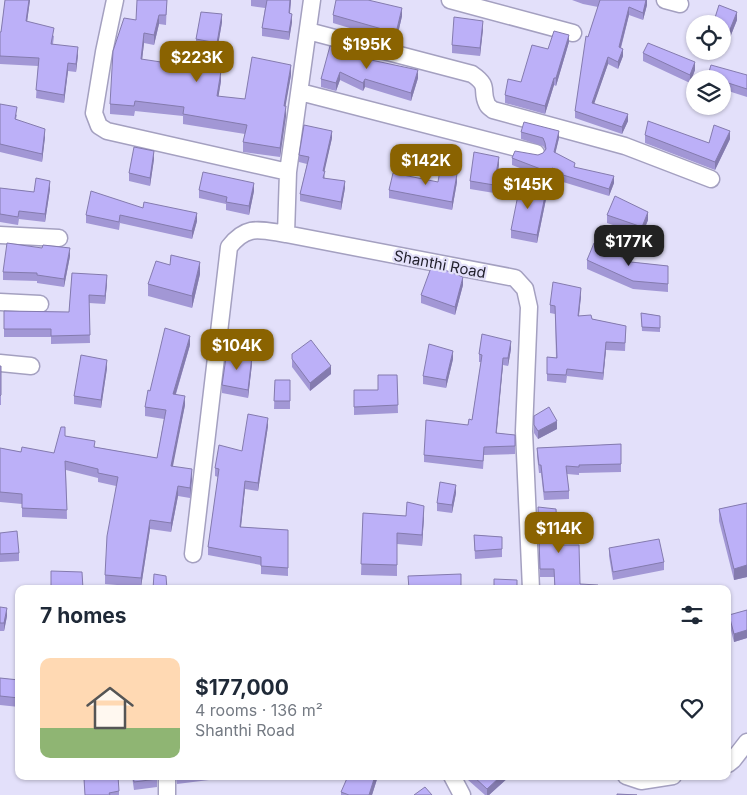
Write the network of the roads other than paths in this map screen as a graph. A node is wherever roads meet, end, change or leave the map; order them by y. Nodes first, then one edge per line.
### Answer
1 (114, 0) edge
2 (312, 0) edge
3 (450, 0) edge
4 (308, 31) junction
5 (573, 33) dead end
6 (300, 92) junction
7 (536, 153) edge
8 (288, 172) junction
9 (711, 179) dead end
10 (286, 234) junction
11 (0, 235) edge
12 (59, 238) dead end
13 (0, 302) edge
14 (40, 304) dead end
15 (0, 363) edge
16 (30, 366) dead end
17 (193, 554) dead end
18 (531, 585) edge
19 (747, 742) edge
20 (731, 762) edge
21 (168, 780) edge
22 (454, 780) edge
23 (167, 795) edge
24 (462, 795) edge

1 - 8 street
2 - 4 street
3 - 5 street
4 - 6 street
4 - 9 street
6 - 7 street
6 - 8 street
8 - 10 street
10 - 17 street, Shanthi Road
10 - 18 street, Shanthi Road
11 - 12 street
13 - 14 street
15 - 16 street
19 - 20 street
21 - 23 street
22 - 24 street

